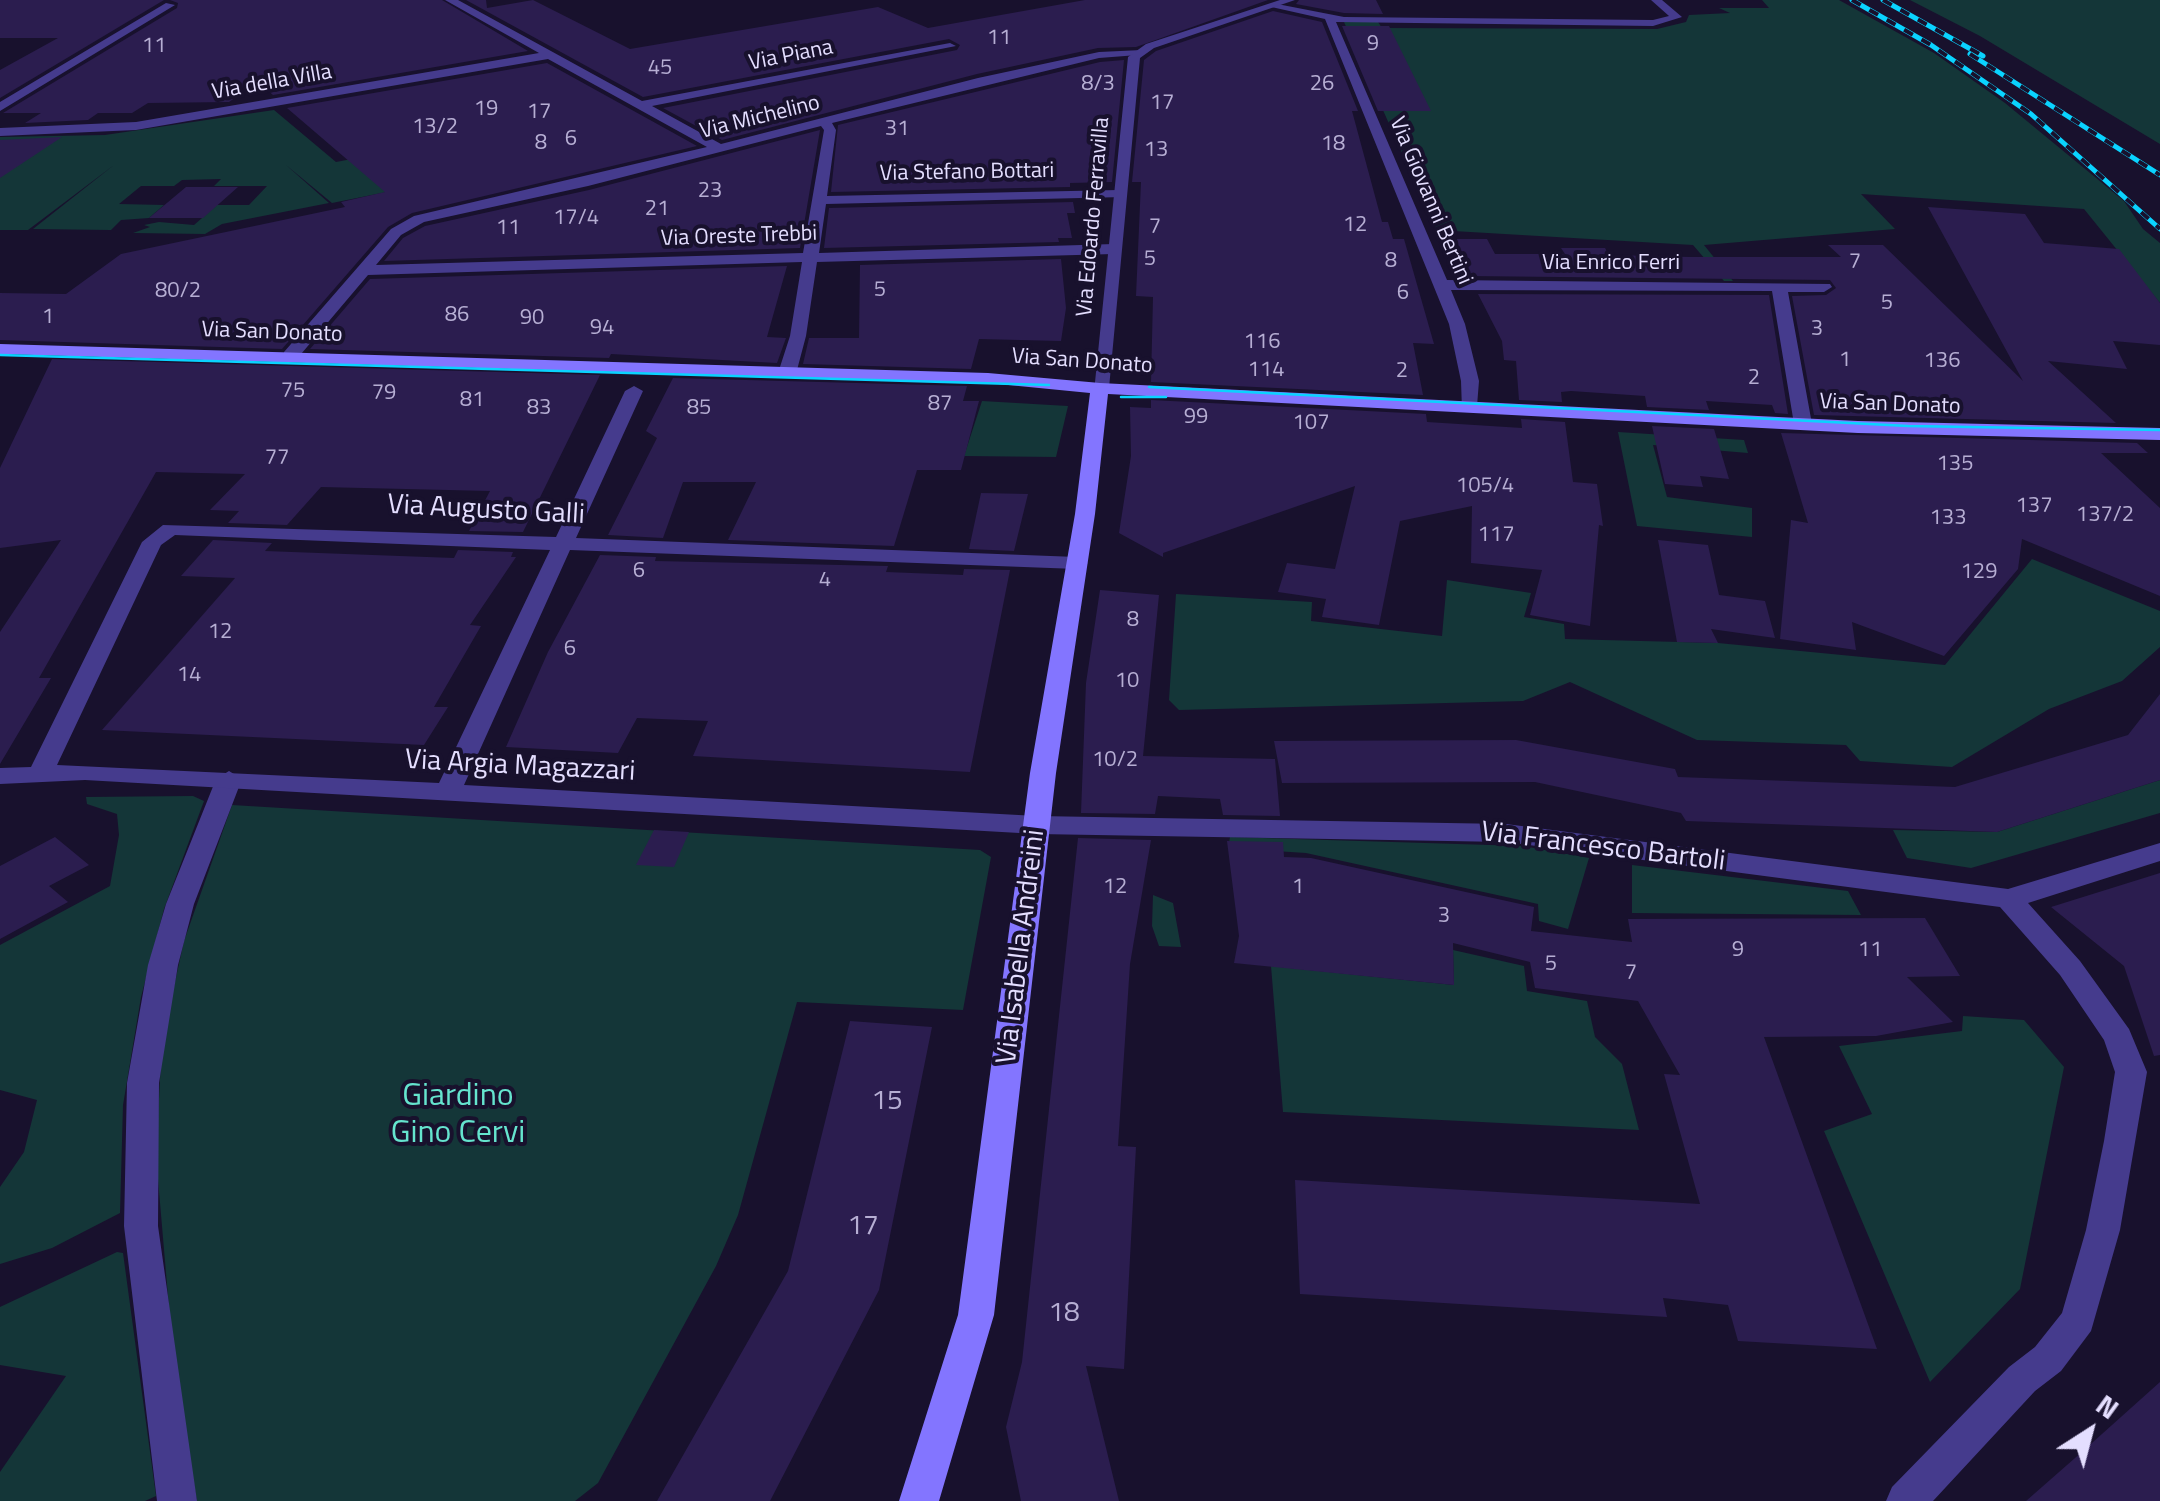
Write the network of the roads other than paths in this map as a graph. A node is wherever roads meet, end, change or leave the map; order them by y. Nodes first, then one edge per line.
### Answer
1 (450, 0) edge
2 (1290, 0) edge
3 (1656, 0) edge
4 (175, 3) edge
5 (1272, 6) junction
6 (1330, 19) junction
7 (950, 46) dead end
8 (1138, 52) junction
9 (550, 55) junction
10 (640, 105) junction
11 (0, 107) edge
12 (824, 122) junction
13 (0, 132) edge
14 (720, 149) junction
15 (1119, 194) junction
16 (816, 200) junction
17 (1114, 249) junction
18 (808, 258) junction
19 (366, 270) junction
20 (1442, 285) junction
21 (1779, 287) junction
22 (1824, 287) dead end
23 (0, 349) edge
24 (290, 356) junction
25 (788, 370) junction
26 (1100, 388) junction
27 (634, 392) dead end
28 (1468, 406) junction
29 (1803, 424) junction
30 (2160, 434) edge
31 (564, 544) junction
32 (1077, 563) junction
33 (42, 771) junction
34 (0, 776) edge
35 (228, 779) junction
36 (447, 793) junction
37 (1038, 825) junction
38 (2160, 852) edge
39 (2008, 900) junction
40 (924, 1495) edge
41 (177, 1501) edge
42 (1906, 1501) edge

1 - 9 street
2 - 5 street, Via Michelino
3 - 6 street
4 - 11 street
5 - 6 street
5 - 8 street, Via Michelino
6 - 20 street, Via Giovanni Bertini
7 - 10 street, Via Piana
8 - 12 street, Via Michelino
8 - 15 street, Via Edoardo Ferravilla
9 - 10 street
9 - 13 street, Via della Villa
10 - 14 street
12 - 14 street, Via Michelino
12 - 16 street
14 - 19 street, Via Michelino
15 - 16 street, Via Stefano Bottari
15 - 17 street, Via Edoardo Ferravilla
16 - 18 street
17 - 18 street, Via Oreste Trebbi
17 - 26 street, Via Edoardo Ferravilla
18 - 19 street, Via Oreste Trebbi
18 - 25 street
19 - 24 street, Via Michelino
20 - 21 street, Via Enrico Ferri
20 - 28 street, Via Giovanni Bertini
21 - 22 street, Via Enrico Ferri
21 - 29 street
23 - 24 main road, Via San Donato
24 - 25 main road, Via San Donato
25 - 26 main road, Via San Donato
26 - 28 main road, Via San Donato
26 - 32 main road, Via Isabella Andreini
27 - 31 street
28 - 29 main road, Via San Donato
29 - 30 main road, Via San Donato
31 - 32 street, Via Augusto Galli
31 - 33 street, Via Augusto Galli
31 - 36 street
32 - 37 main road, Via Isabella Andreini
33 - 34 street, Via Argia Magazzari
33 - 35 street, Via Argia Magazzari
35 - 36 street, Via Argia Magazzari
35 - 41 street
36 - 37 street, Via Argia Magazzari
37 - 39 street, Via Francesco Bartoli
37 - 40 main road, Via Isabella Andreini
38 - 39 street, Via Francesco Bartoli
39 - 42 street

